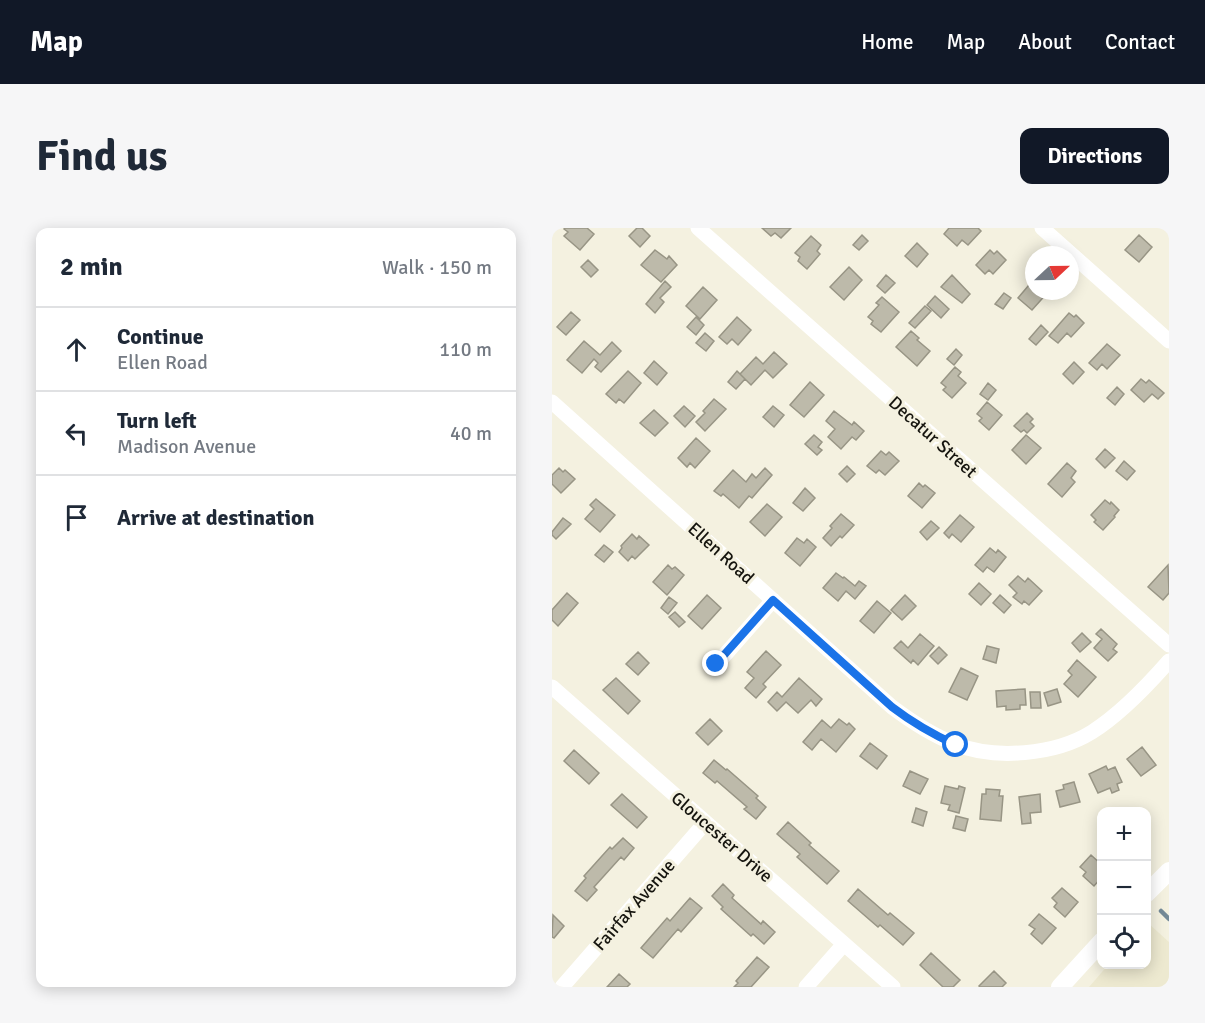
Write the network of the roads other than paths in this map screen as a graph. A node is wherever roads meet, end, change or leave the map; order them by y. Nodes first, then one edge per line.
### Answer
1 (698, 228) edge
2 (1042, 228) edge
3 (1169, 341) edge
4 (552, 402) edge
5 (773, 600) junction
6 (1169, 645) edge
7 (1169, 661) edge
8 (716, 664) dead end
9 (553, 691) edge
10 (705, 823) junction
11 (1169, 871) edge
12 (1151, 889) edge
13 (844, 944) junction
14 (1097, 945) edge
15 (562, 987) edge
16 (806, 987) edge
17 (893, 987) edge
18 (1060, 987) edge

1 - 6 street, Decatur Street
2 - 3 street
4 - 5 street, Ellen Road
5 - 7 street, Ellen Road
5 - 8 street
9 - 10 street, Gloucester Drive
10 - 13 street, Gloucester Drive
10 - 15 street, Fairfax Avenue
11 - 12 street
13 - 16 street
13 - 17 street, Gloucester Drive
14 - 18 street

